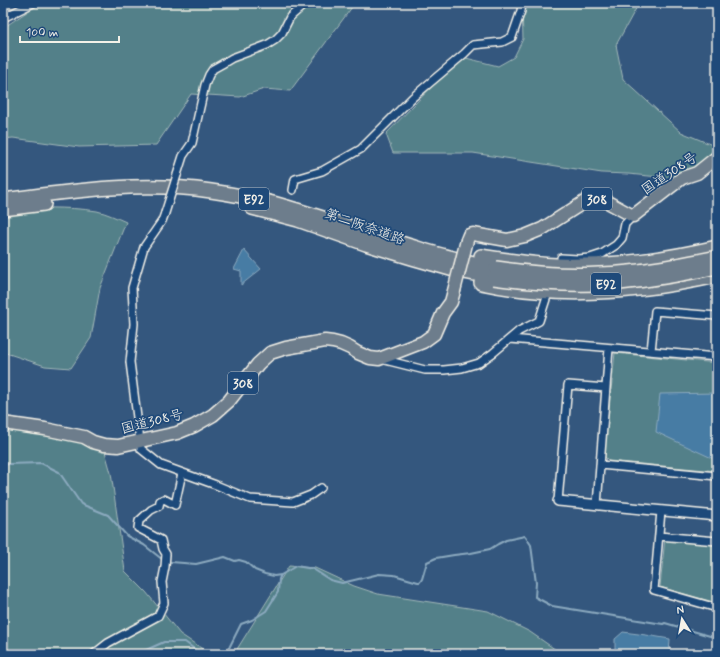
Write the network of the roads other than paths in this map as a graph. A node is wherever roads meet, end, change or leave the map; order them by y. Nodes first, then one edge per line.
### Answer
1 (33, 3) edge
2 (306, 3) edge
3 (522, 3) edge
4 (3, 18) edge
5 (717, 157) edge
6 (292, 190) dead end
7 (3, 200) edge
8 (3, 209) edge
9 (633, 216) junction
10 (367, 238) junction
11 (717, 247) edge
12 (717, 257) edge
13 (561, 258) dead end
14 (717, 267) edge
15 (495, 273) junction
16 (717, 276) edge
17 (547, 296) dead end
18 (717, 316) edge
19 (510, 339) junction
20 (609, 348) junction
21 (651, 351) junction
22 (717, 357) edge
23 (379, 359) junction
24 (606, 388) junction
25 (3, 423) edge
26 (140, 441) junction
27 (600, 465) junction
28 (182, 473) junction
29 (717, 476) edge
30 (322, 488) dead end
31 (558, 501) joint
32 (597, 505) junction
33 (661, 511) junction
34 (717, 516) edge
35 (659, 536) junction
36 (717, 541) edge
37 (717, 608) edge
38 (94, 654) edge

1 - 4 street
2 - 26 street, bridge
3 - 6 street
5 - 9 highway, 国道308号
7 - 10 highway, 第二阪奈道路 / E92
8 - 10 highway, 第二阪奈道路 / E92
9 - 13 street
9 - 23 highway, 308, bridge
10 - 11 highway
10 - 15 highway, 第二阪奈道路 / E92
10 - 16 highway
12 - 15 highway, 第二阪奈道路 / E92, bridge
14 - 15 highway, 第二阪奈道路 / E92, bridge
17 - 19 street
18 - 21 street
19 - 20 street
19 - 23 street
20 - 21 street
20 - 24 street
21 - 22 street
23 - 26 highway, 国道308号 / 308
24 - 27 street
24 - 31 street
25 - 26 highway, 国道308号 / 308
26 - 28 street
27 - 29 street
27 - 32 street
28 - 30 street
28 - 38 street
31 - 32 street
32 - 33 street
33 - 34 street
33 - 35 street
35 - 36 street
35 - 37 street

